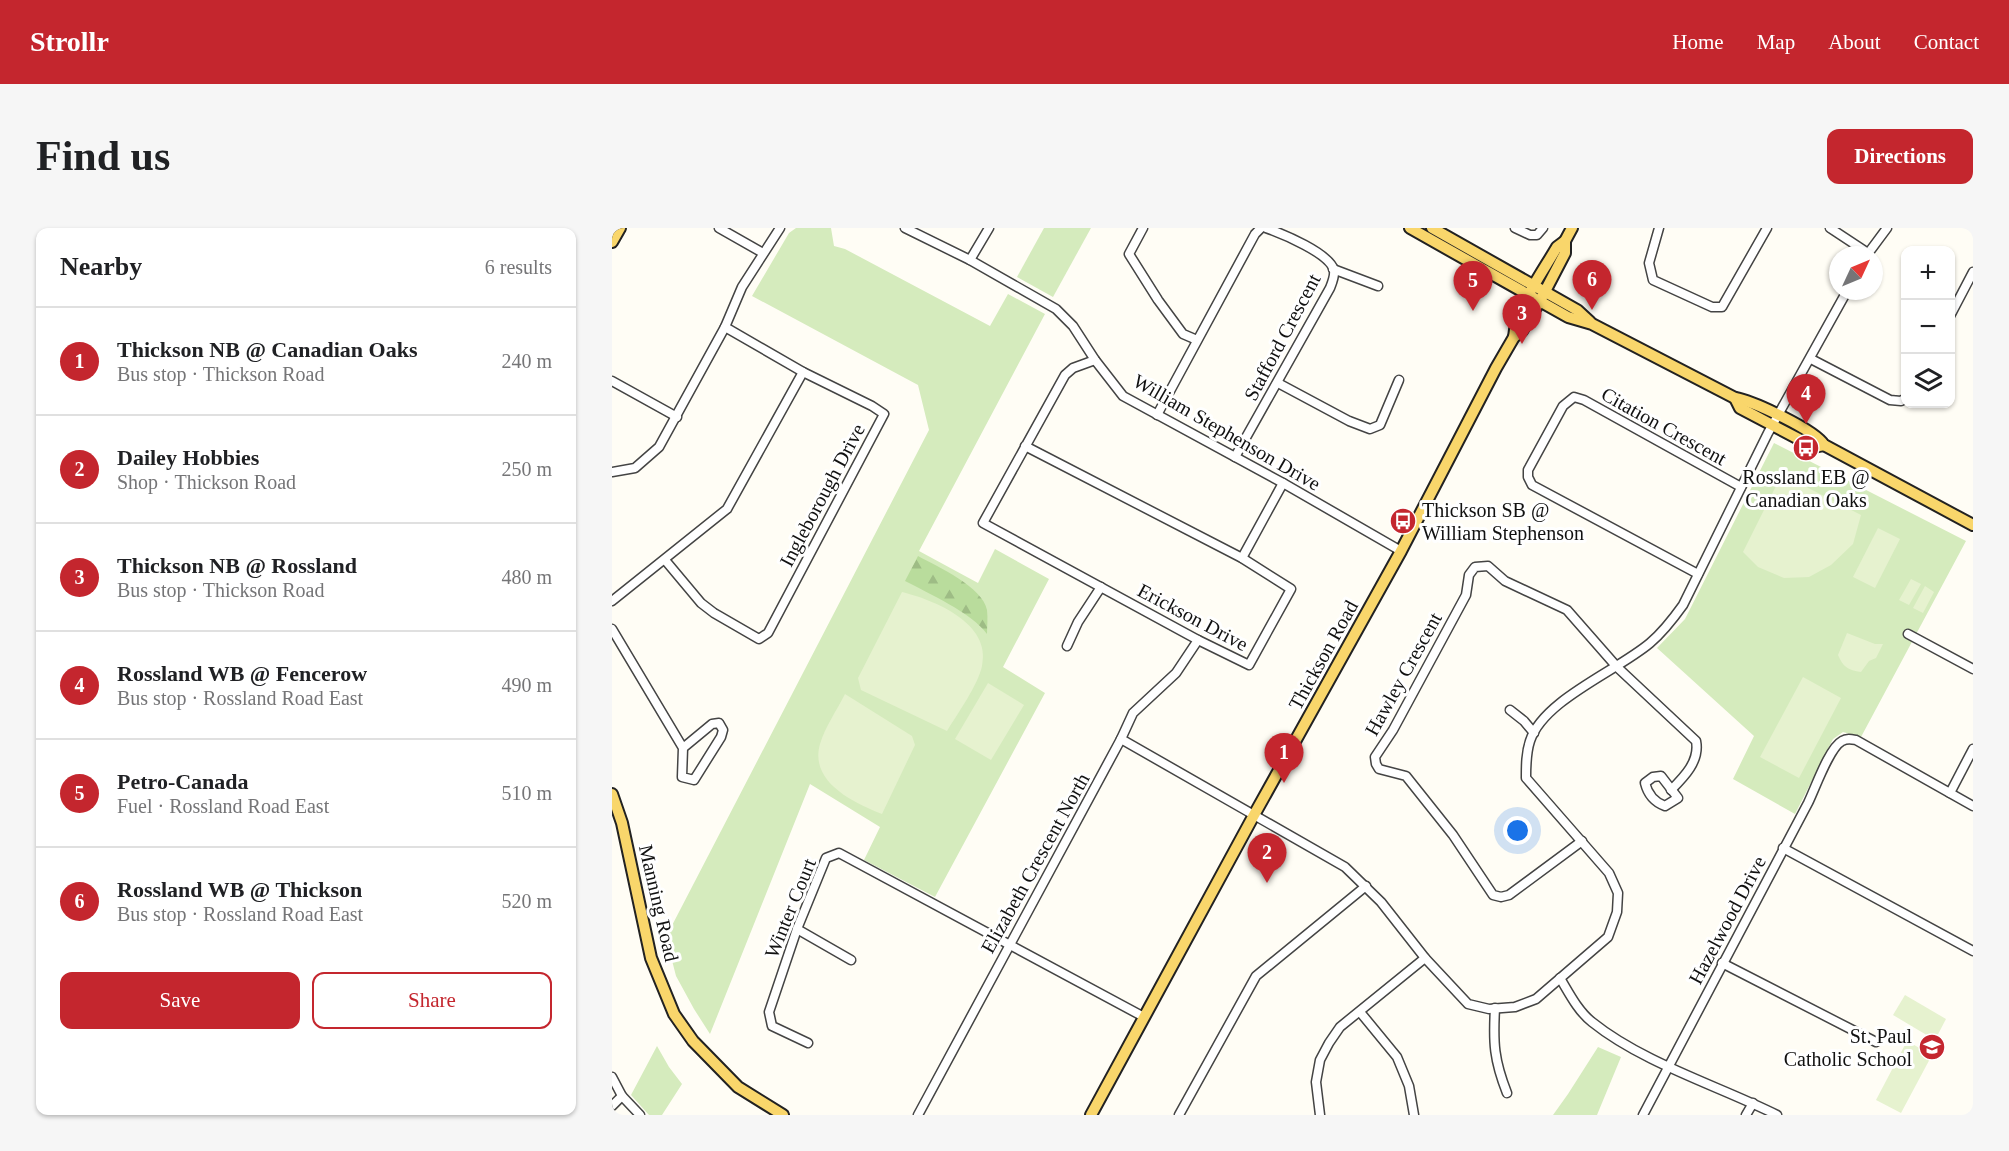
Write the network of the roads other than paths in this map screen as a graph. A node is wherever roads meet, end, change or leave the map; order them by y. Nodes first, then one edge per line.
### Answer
1 (620, 228) edge
2 (719, 228) edge
3 (780, 228) edge
4 (905, 228) edge
5 (989, 228) edge
6 (1143, 228) edge
7 (1261, 228) edge
8 (1266, 228) edge
9 (1410, 228) edge
10 (1432, 228) edge
11 (1515, 228) edge
12 (1543, 228) edge
13 (1572, 228) edge
14 (1659, 228) edge
15 (1767, 228) edge
16 (1830, 228) edge
17 (1887, 228) edge
18 (612, 242) edge
19 (1856, 246) edge
20 (1874, 246) edge
21 (763, 253) junction
22 (970, 260) junction
23 (1333, 269) junction
24 (1973, 272) edge
25 (1378, 286) dead end
26 (1537, 294) junction
27 (1842, 300) edge
28 (1955, 306) edge
29 (724, 327) junction
30 (1197, 340) junction
31 (1811, 359) junction
32 (1095, 360) junction
33 (803, 372) junction
34 (1399, 380) dead end
35 (612, 381) edge
36 (1278, 383) junction
37 (1901, 401) edge
38 (1158, 415) junction
39 (677, 417) junction
40 (1775, 420) junction
41 (1025, 446) junction
42 (1235, 458) junction
43 (612, 472) edge
44 (1283, 483) junction
45 (1741, 487) junction
46 (1973, 525) edge
47 (1401, 551) junction
48 (1242, 558) junction
49 (665, 560) junction
50 (1698, 574) junction
51 (1101, 587) junction
52 (612, 601) edge
53 (612, 629) edge
54 (1908, 634) dead end
55 (1198, 640) junction
56 (1067, 646) dead end
57 (1617, 667) junction
58 (1973, 669) edge
59 (1510, 710) dead end
60 (1534, 733) junction
61 (1121, 739) junction
62 (683, 748) junction
63 (1973, 749) edge
64 (1671, 790) dead end
65 (1950, 793) junction
66 (612, 794) edge
67 (1973, 806) edge
68 (1254, 815) junction
69 (1582, 841) junction
70 (1783, 848) junction
71 (1366, 886) junction
72 (797, 929) junction
73 (1009, 944) junction
74 (1973, 951) edge
75 (1425, 958) junction
76 (851, 960) dead end
77 (1722, 963) junction
78 (1560, 978) junction
79 (1495, 1008) junction
80 (1360, 1012) junction
81 (1144, 1017) junction
82 (1876, 1042) dead end
83 (807, 1043) dead end
84 (1669, 1065) junction
85 (612, 1077) edge
86 (1507, 1093) dead end
87 (622, 1096) junction
88 (1753, 1103) junction
89 (612, 1106) edge
90 (640, 1115) edge
91 (783, 1115) edge
92 (918, 1115) edge
93 (1091, 1115) edge
94 (1179, 1115) edge
95 (1320, 1115) edge
96 (1414, 1115) edge
97 (1643, 1115) edge
98 (1746, 1115) edge
99 (1777, 1115) edge

1 - 18 main road
2 - 21 street
3 - 21 street
4 - 22 street, William Stephenson Drive
5 - 22 street
6 - 30 street
7 - 30 street
8 - 23 street, Stafford Crescent
9 - 26 main road
10 - 26 main road
11 - 12 street
13 - 26 main road, Thickson Road
14 - 15 street
16 - 19 street
17 - 20 street
21 - 29 street
22 - 32 street, William Stephenson Drive
23 - 25 street
23 - 36 street, Stafford Crescent
24 - 28 street
26 - 40 main road
26 - 47 main road, Thickson Road
27 - 31 street
29 - 33 street, Ingleborough Drive
29 - 39 street
30 - 38 street
31 - 37 street
31 - 40 street
32 - 38 street, William Stephenson Drive
32 - 41 street, Erickson Drive
33 - 49 street
33 - 49 street, Ingleborough Drive
34 - 36 street
35 - 39 street
36 - 42 street, Stafford Crescent
38 - 42 street, William Stephenson Drive
39 - 43 street
40 - 45 street
40 - 46 main road
41 - 48 street, Erickson Drive
41 - 51 street, Erickson Drive
42 - 44 street, William Stephenson Drive
44 - 47 street, William Stephenson Drive
44 - 48 street
45 - 50 street
45 - 50 street, Citation Crescent
47 - 68 main road, Thickson Road
48 - 55 street, Erickson Drive
49 - 52 street
50 - 57 street
51 - 55 street, Erickson Drive
51 - 56 street
53 - 62 street
54 - 58 street
55 - 61 street, Elizabeth Crescent North
57 - 60 street
57 - 64 street
57 - 69 street, Hawley Crescent
59 - 60 street
60 - 69 street
61 - 68 street
61 - 73 street, Elizabeth Crescent North
62 - 62 street
63 - 65 street
65 - 67 street
65 - 70 street, Hazelwood Drive
66 - 91 main road, Manning Road
68 - 71 street
68 - 81 main road, Thickson Road
69 - 78 street
70 - 74 street
70 - 77 street, Hazelwood Drive
71 - 75 street
71 - 94 street
72 - 73 street, Winter Court
72 - 76 street
72 - 83 street, Winter Court
73 - 81 street, Winter Court
73 - 92 street, Elizabeth Crescent North
75 - 79 street
75 - 80 street
77 - 82 street
77 - 84 street, Hazelwood Drive
78 - 79 street
78 - 84 street
79 - 86 street
80 - 95 street
80 - 96 street
81 - 93 main road, Thickson Road
84 - 88 street
84 - 97 street, Hazelwood Drive
85 - 87 street
87 - 89 street
87 - 90 street
88 - 98 street
88 - 99 street

